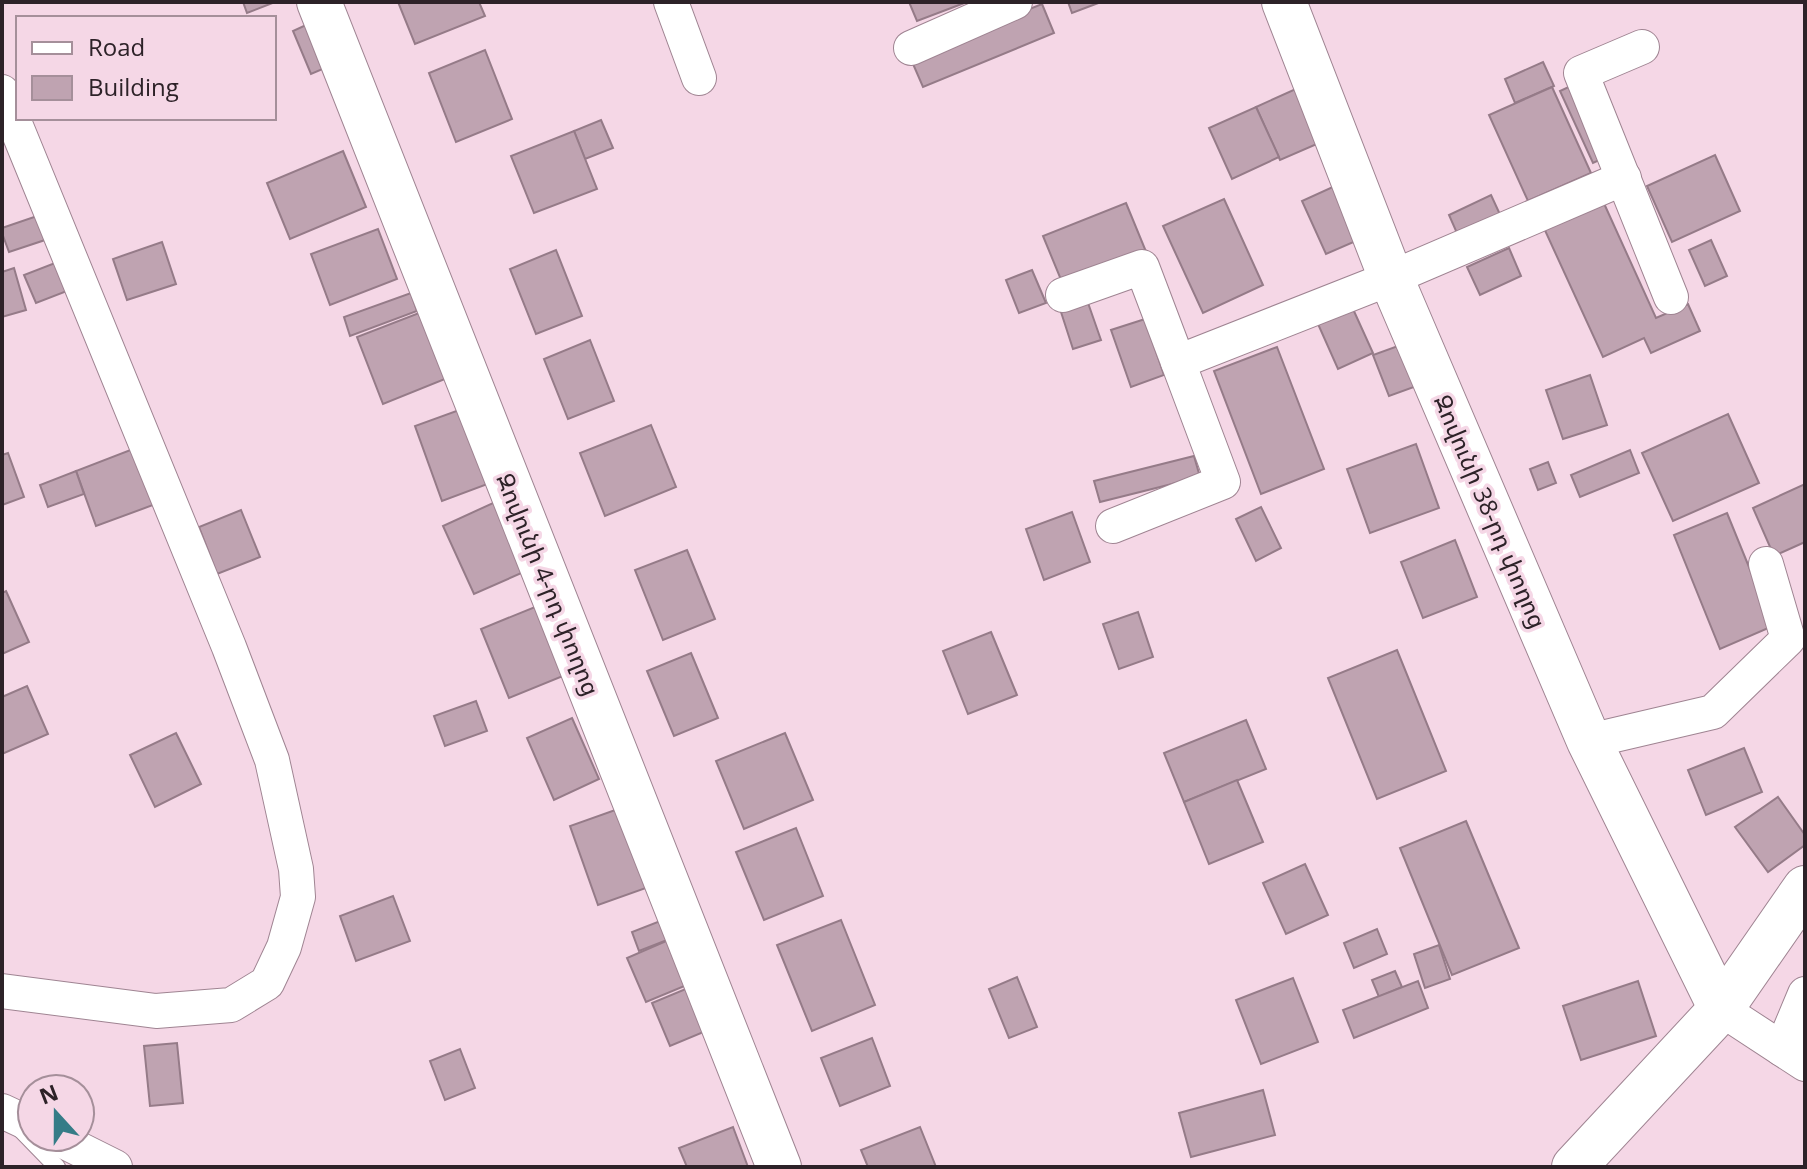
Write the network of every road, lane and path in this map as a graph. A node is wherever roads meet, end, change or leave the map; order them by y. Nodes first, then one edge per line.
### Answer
1 (319, 2) edge
2 (671, 2) edge
3 (1015, 2) edge
4 (1284, 2) edge
5 (1642, 47) dead end
6 (911, 48) dead end
7 (699, 78) dead end
8 (2, 92) edge
9 (1624, 178) junction
10 (1391, 278) junction
11 (1063, 295) dead end
12 (1671, 297) dead end
13 (1178, 362) junction
14 (1113, 526) dead end
15 (1766, 564) dead end
16 (1589, 741) junction
17 (1805, 888) edge
18 (2, 991) edge
19 (1805, 994) edge
20 (1721, 1009) junction
21 (1794, 1056) edge
22 (2, 1111) edge
23 (87, 1153) edge
24 (57, 1167) edge
25 (115, 1167) edge
26 (779, 1167) edge
27 (1574, 1167) edge

1 - 26 street, Զովունի 4-րդ փողոց
2 - 7 street
3 - 6 street
4 - 10 street, Զովունի 38-րդ փողոց
5 - 9 street
8 - 18 street
9 - 10 street
9 - 12 street
10 - 13 street
10 - 16 street, Զովունի 38-րդ փողոց
11 - 13 street
13 - 14 street
15 - 16 street
16 - 20 street, Զովունի 38-րդ փողոց
17 - 20 street
19 - 21 street
20 - 21 street
20 - 27 street
22 - 24 lane
23 - 25 street

